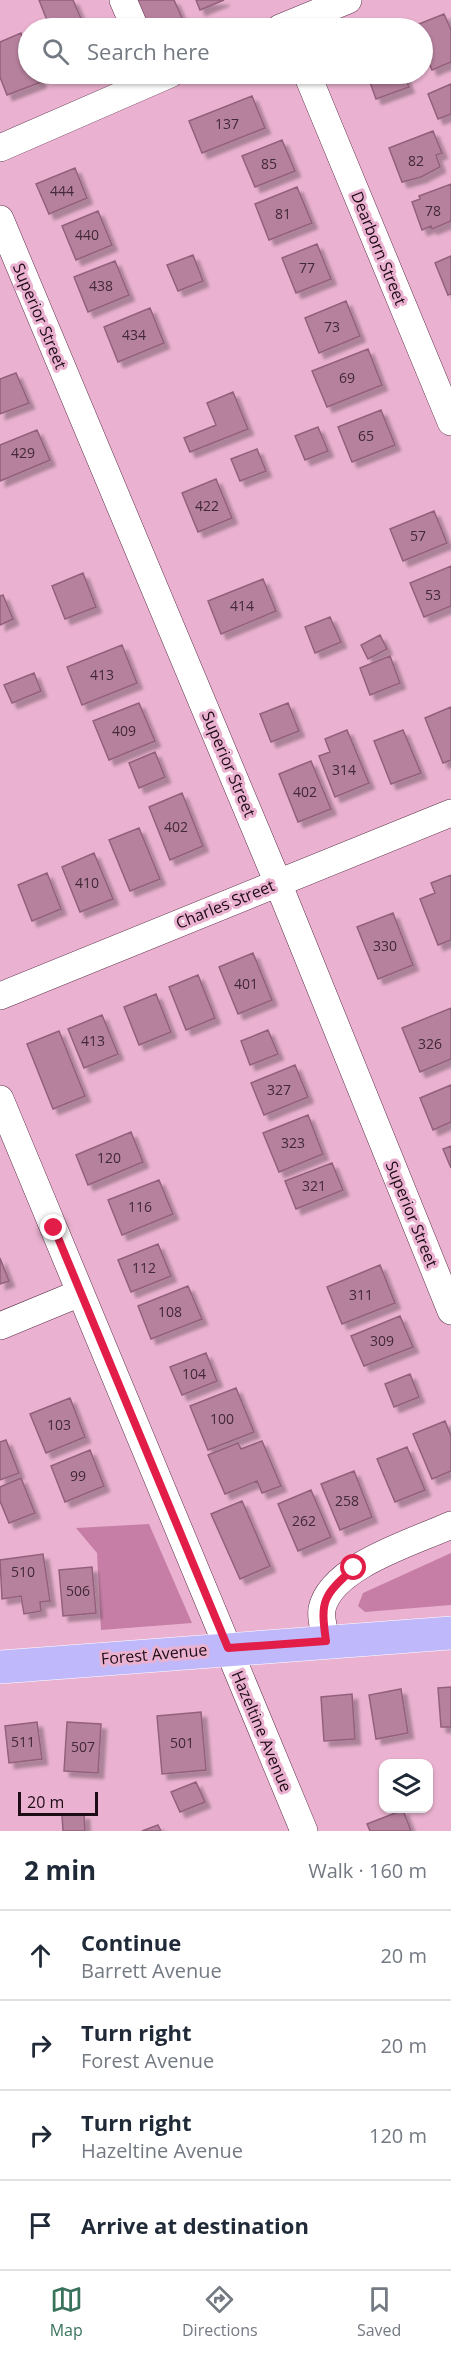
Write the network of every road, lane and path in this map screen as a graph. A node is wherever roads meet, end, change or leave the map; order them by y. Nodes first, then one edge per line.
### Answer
1 (123, 0) edge
2 (348, 0) edge
3 (131, 18) edge
4 (308, 18) edge
5 (140, 84) edge
6 (311, 84) edge
7 (0, 148) edge
8 (0, 219) edge
9 (451, 422) edge
10 (451, 813) edge
11 (278, 883) junction
12 (0, 996) edge
13 (0, 1099) edge
14 (80, 1293) junction
15 (451, 1311) edge
16 (0, 1326) edge
17 (451, 1525) edge
18 (451, 1633) edge
19 (326, 1641) junction
20 (228, 1648) junction
21 (0, 1667) edge
22 (304, 1831) edge

1 - 3 street
2 - 4 street
5 - 7 street
6 - 9 street, Dearborn Street
8 - 11 street, Superior Street
10 - 11 street, Charles Street
11 - 12 street, Charles Street
11 - 15 street, Superior Street
13 - 14 street, Hazeltine Avenue
14 - 16 street
14 - 20 street, Hazeltine Avenue
17 - 19 street
18 - 19 main road, Forest Avenue
19 - 20 main road, Forest Avenue
20 - 21 main road, Forest Avenue
20 - 22 street, Hazeltine Avenue

